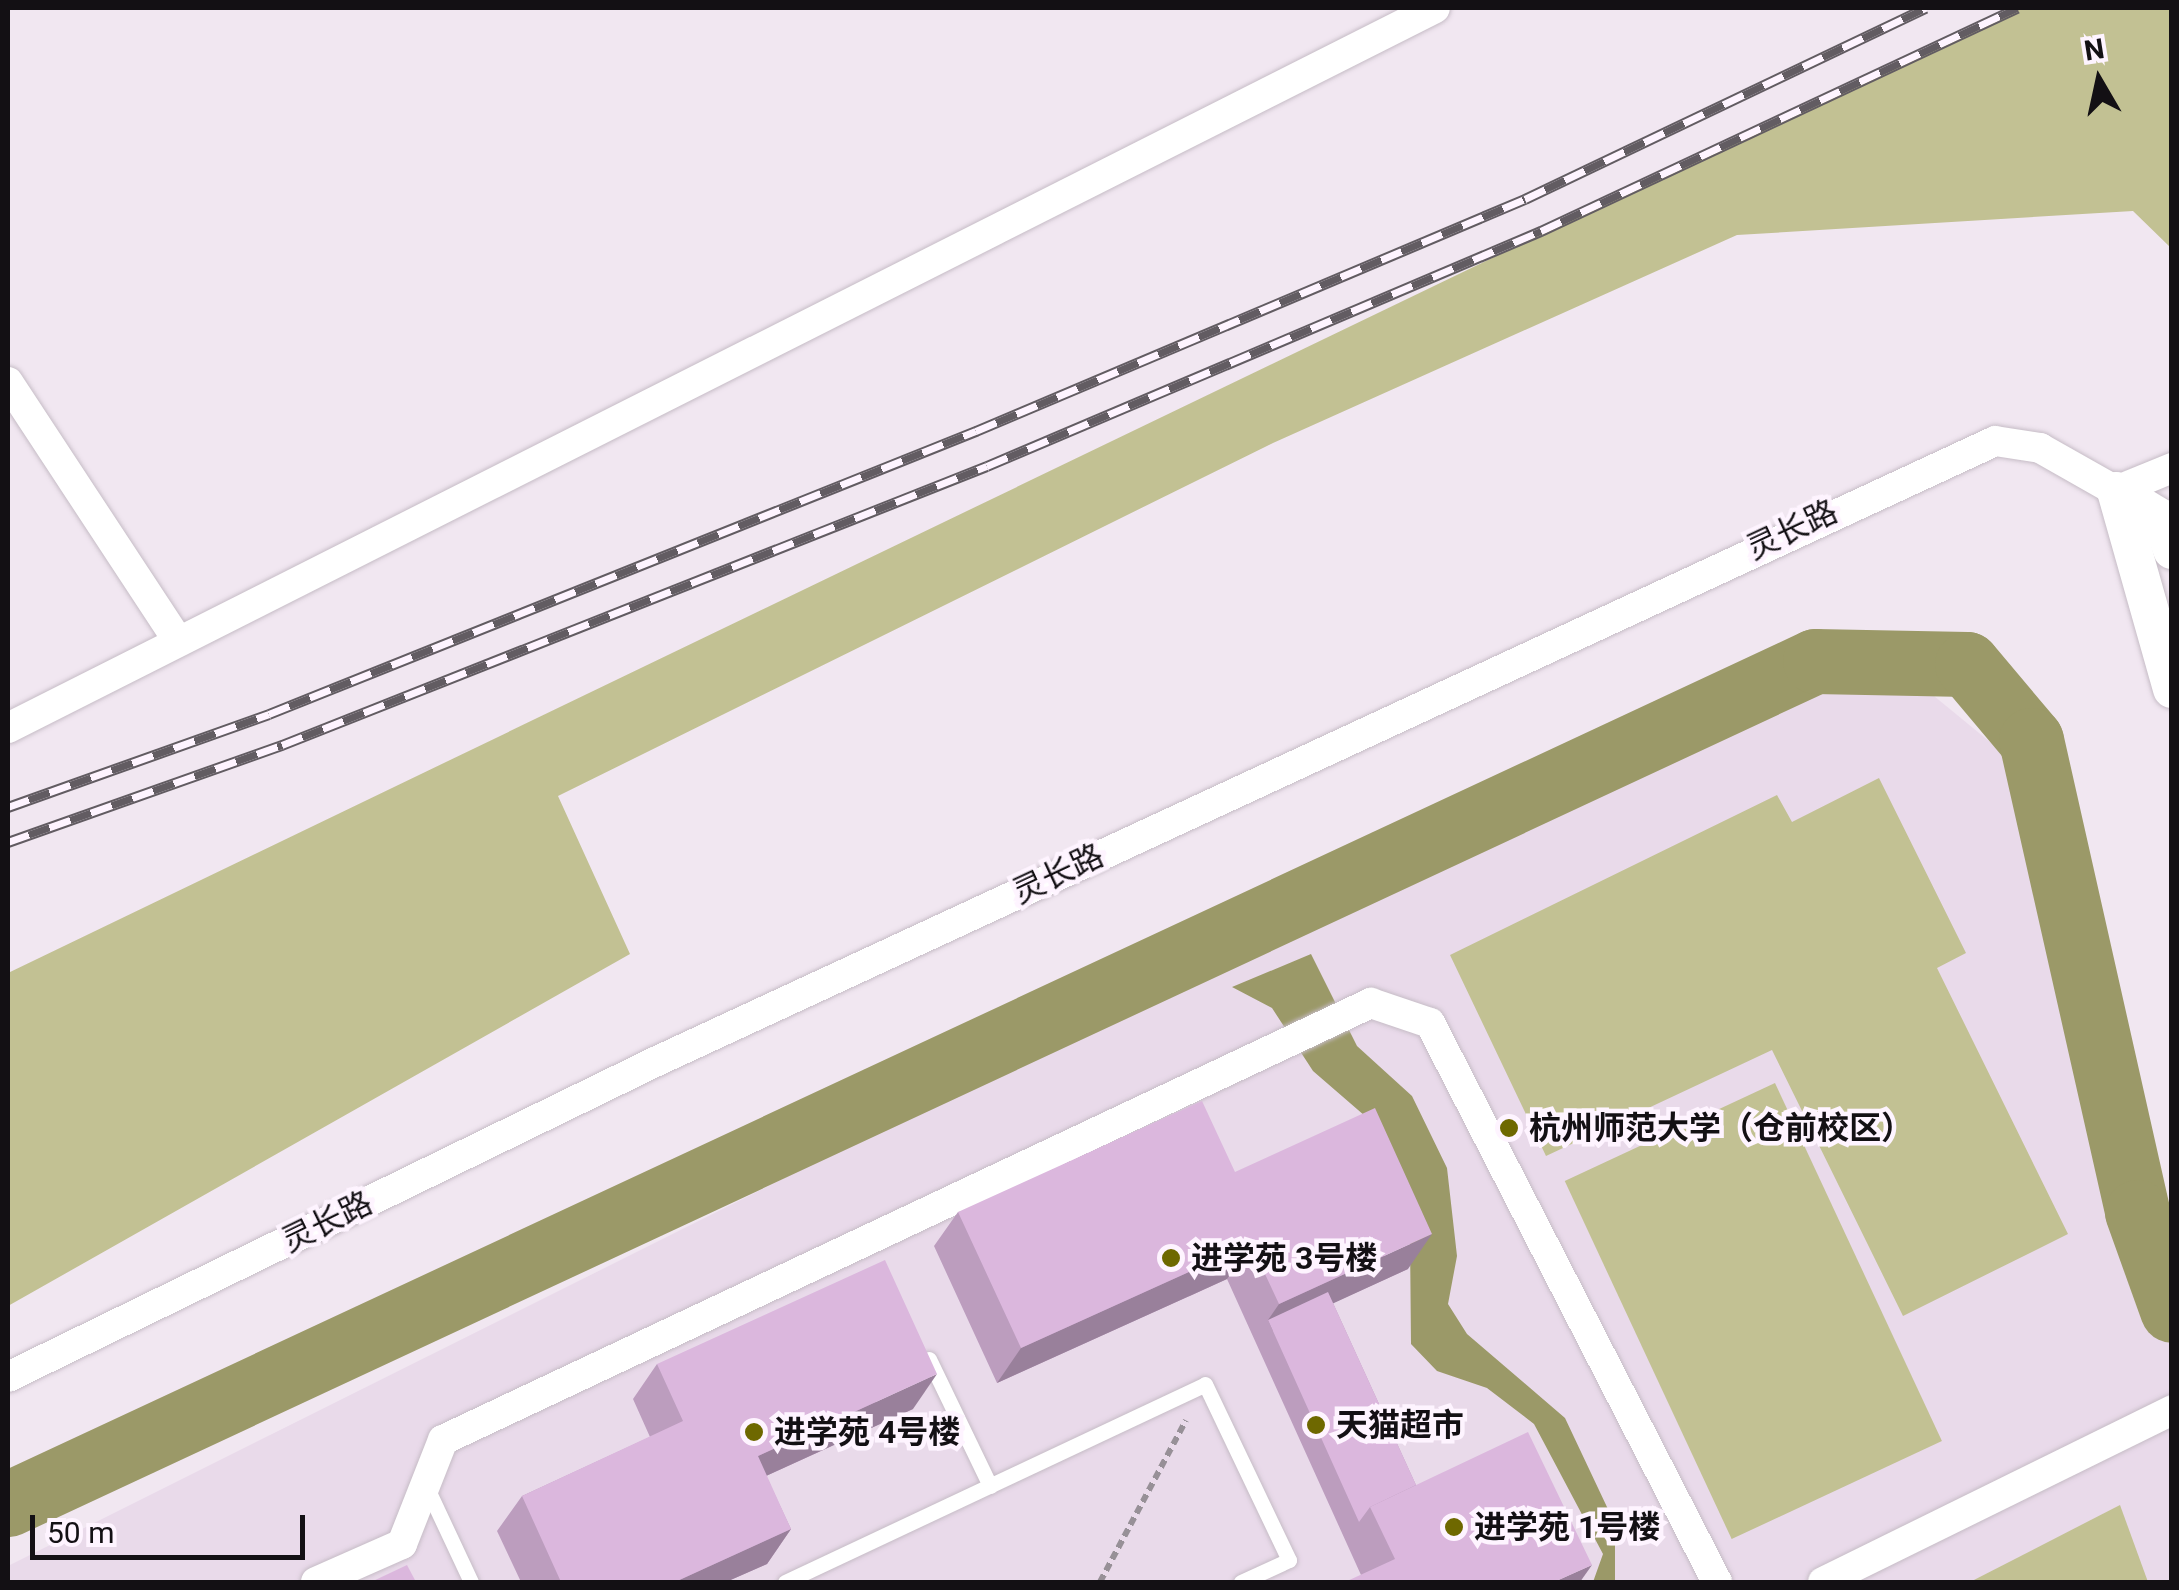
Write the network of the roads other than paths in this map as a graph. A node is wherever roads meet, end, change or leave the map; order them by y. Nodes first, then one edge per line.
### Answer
1 (1435, 8) edge
2 (8, 382) edge
3 (2172, 468) edge
4 (2116, 492) junction
5 (2172, 550) edge
6 (178, 641) junction
7 (2172, 689) edge
8 (8, 728) edge
9 (922, 1344) edge
10 (8, 1377) edge
11 (2172, 1410) edge
12 (426, 1484) junction
13 (990, 1486) junction
14 (316, 1582) edge
15 (472, 1582) edge
16 (785, 1582) edge
17 (1241, 1582) edge
18 (1716, 1582) edge
19 (1823, 1582) edge

1 - 6 street
2 - 6 street
3 - 4 street
4 - 5 street
4 - 7 street
4 - 10 street, 灵长路
6 - 8 street
9 - 13 lane
11 - 19 street
12 - 14 street
12 - 15 lane
12 - 18 street
13 - 16 lane
13 - 17 lane

